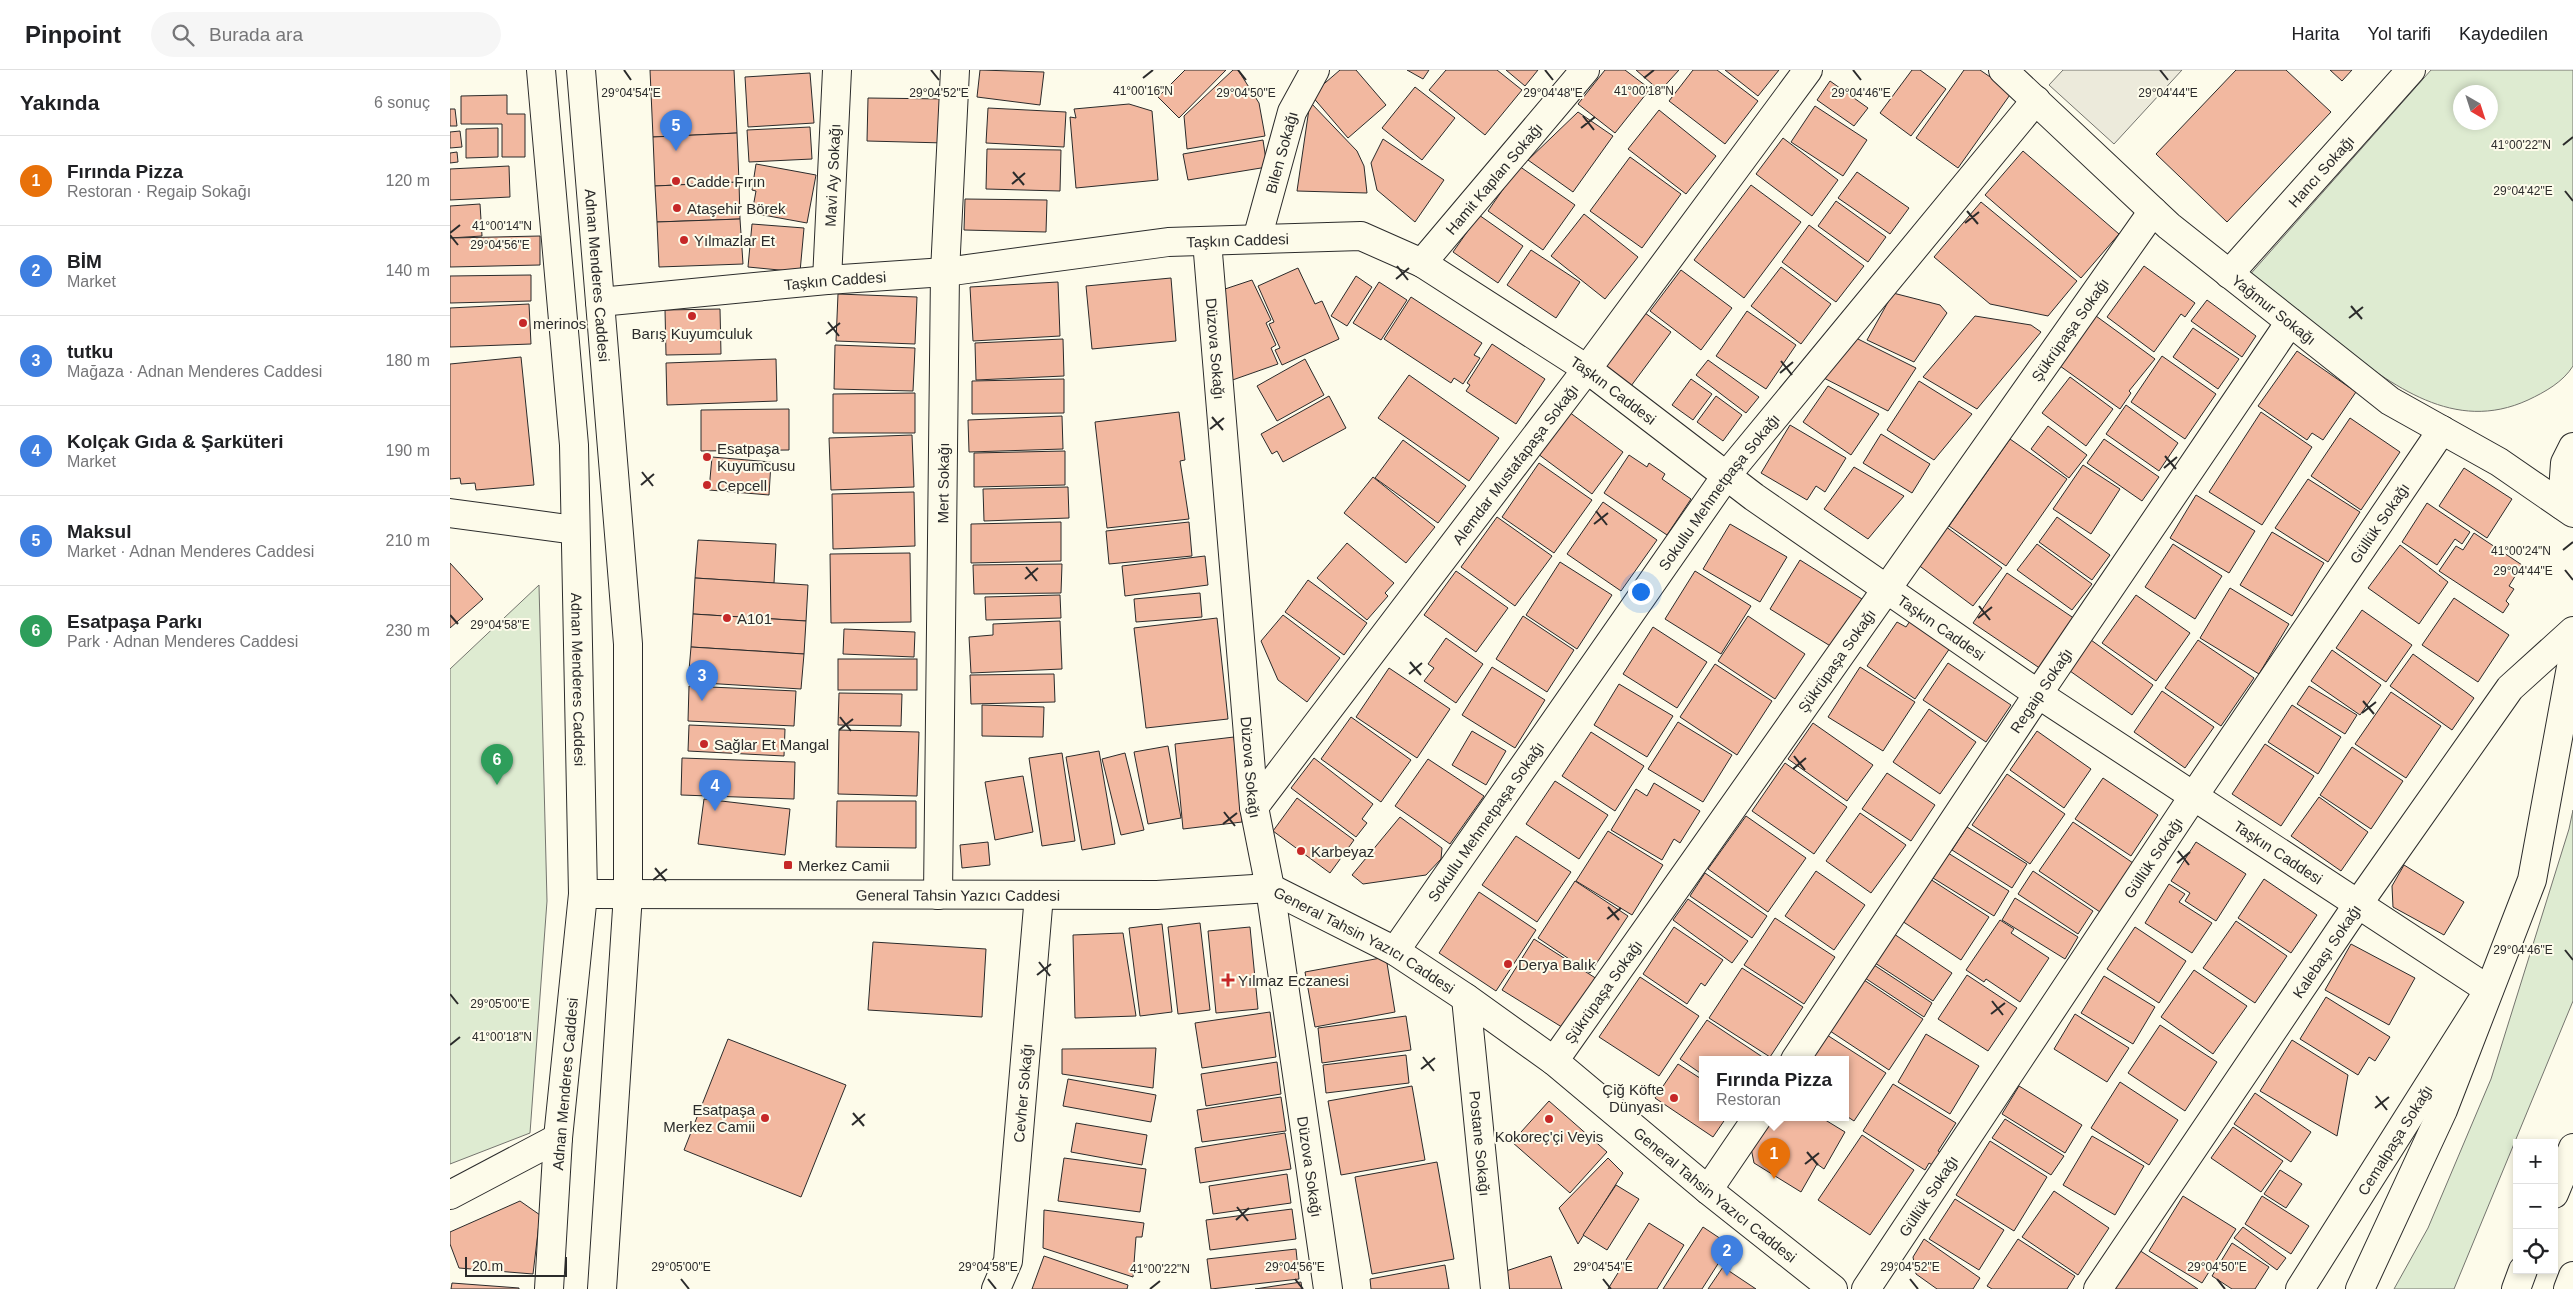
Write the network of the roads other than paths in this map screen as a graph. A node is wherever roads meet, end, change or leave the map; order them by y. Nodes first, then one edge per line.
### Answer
1 (541, 70) edge
2 (581, 70) edge
3 (837, 70) edge
4 (955, 70) edge
5 (1585, 70) edge
6 (1808, 70) edge
7 (2003, 70) edge
8 (2412, 70) edge
9 (1313, 71) edge
10 (2036, 100) junction
11 (2153, 211) junction
12 (1257, 240) junction
13 (1207, 241) junction
14 (1422, 263) junction
15 (945, 272) junction
16 (2229, 274) junction
17 (827, 280) junction
18 (600, 302) junction
19 (2290, 322) junction
20 (1587, 369) junction
21 (2442, 430) junction
22 (2573, 447) edge
23 (1726, 476) junction
24 (2568, 509) edge
25 (450, 513) edge
26 (575, 530) junction
27 (1887, 589) junction
28 (2573, 631) edge
29 (2573, 656) edge
30 (2038, 694) junction
31 (2194, 797) junction
32 (1254, 807) junction
33 (1270, 888) junction
34 (583, 894) junction
35 (628, 894) junction
36 (938, 895) junction
37 (1039, 895) junction
38 (2358, 904) junction
39 (1395, 951) junction
40 (2489, 990) junction
41 (1466, 998) junction
42 (1798, 1056) edge
43 (1554, 1061) junction
44 (1754, 1121) edge
45 (558, 1138) junction
46 (2573, 1148) edge
47 (2558, 1184) edge
48 (1708, 1190) junction
49 (450, 1195) edge
50 (2522, 1274) edge
51 (2573, 1276) edge
52 (549, 1289) edge
53 (602, 1289) edge
54 (996, 1289) edge
55 (1328, 1289) edge
56 (1495, 1289) edge
57 (1833, 1289) edge
58 (1866, 1289) edge
59 (2098, 1289) edge
60 (2300, 1289) edge
61 (2360, 1289) edge
62 (2516, 1289) edge
63 (2568, 1289) edge

1 - 26 main road, Adnan Menderes Caddesi
2 - 18 main road, Adnan Menderes Caddesi
3 - 17 main road, Mavi Ay Sokağı
4 - 15 main road, Mert Sokağı
5 - 14 main road, Hamit Kaplan Sokağı
6 - 20 main road, Alemdar Mustafapaşa Sokağı
7 - 10 main road, Yağmur Sokağı
8 - 16 main road, Hancı Sokağı
9 - 12 main road, Bilen Sokağı
10 - 11 main road, Yağmur Sokağı
10 - 23 main road, Sokullu Mehmetpaşa Sokağı
11 - 16 main road, Yağmur Sokağı
11 - 27 main road, Şükrüpaşa Sokağı
12 - 13 main road, Taşkın Caddesi
12 - 14 main road, Taşkın Caddesi
13 - 15 main road, Taşkın Caddesi
13 - 32 main road, Düzova Sokağı
14 - 20 main road, Taşkın Caddesi
15 - 17 main road, Taşkın Caddesi
15 - 36 main road, Mert Sokağı
16 - 19 main road, Yağmur Sokağı
17 - 18 main road, Taşkın Caddesi
18 - 35 main road, Adnan Menderes Caddesi
19 - 21 main road, Yağmur Sokağı
19 - 30 main road, Regaip Sokağı
20 - 23 main road, Taşkın Caddesi
20 - 32 main road, Alemdar Mustafapaşa Sokağı
21 - 24 main road, Yağmur Sokağı
21 - 31 main road, Güllük Sokağı
22 - 24 main road
23 - 27 main road, Taşkın Caddesi
23 - 39 main road, Sokullu Mehmetpaşa Sokağı
25 - 26 main road
26 - 34 main road, Adnan Menderes Caddesi
27 - 30 main road, Taşkın Caddesi
27 - 43 main road, Şükrüpaşa Sokağı
28 - 38 main road, Kalebaşı Sokağı
29 - 40 main road, Cemalpaşa Sokağı
30 - 31 main road, Taşkın Caddesi
30 - 42 main road, Regaip Sokağı
31 - 38 main road, Taşkın Caddesi
31 - 58 main road, Güllük Sokağı
32 - 33 main road, Düzova Sokağı
33 - 37 main road, General Tahsin Yazıcı Caddesi
33 - 39 main road, General Tahsin Yazıcı Caddesi
33 - 55 main road, Düzova Sokağı
34 - 35 main road, General Tahsin Yazıcı Caddesi
34 - 45 main road, Adnan Menderes Caddesi
35 - 36 main road, General Tahsin Yazıcı Caddesi
35 - 53 main road, Adnan Menderes Caddesi
36 - 37 main road, General Tahsin Yazıcı Caddesi
37 - 54 main road, Cevher Sokağı
38 - 40 main road, Taşkın Caddesi
38 - 59 main road, Kalebaşı Sokağı
39 - 41 main road, General Tahsin Yazıcı Caddesi
40 - 60 main road, Cemalpaşa Sokağı
40 - 61 main road, Cemalpaşa Sokağı
41 - 43 main road, General Tahsin Yazıcı Caddesi
41 - 56 main road, Postane Sokağı
43 - 48 main road, General Tahsin Yazıcı Caddesi
44 - 48 main road
45 - 49 main road
45 - 52 main road, Adnan Menderes Caddesi
46 - 47 main road
48 - 57 main road, General Tahsin Yazıcı Caddesi
50 - 62 main road
51 - 63 main road

